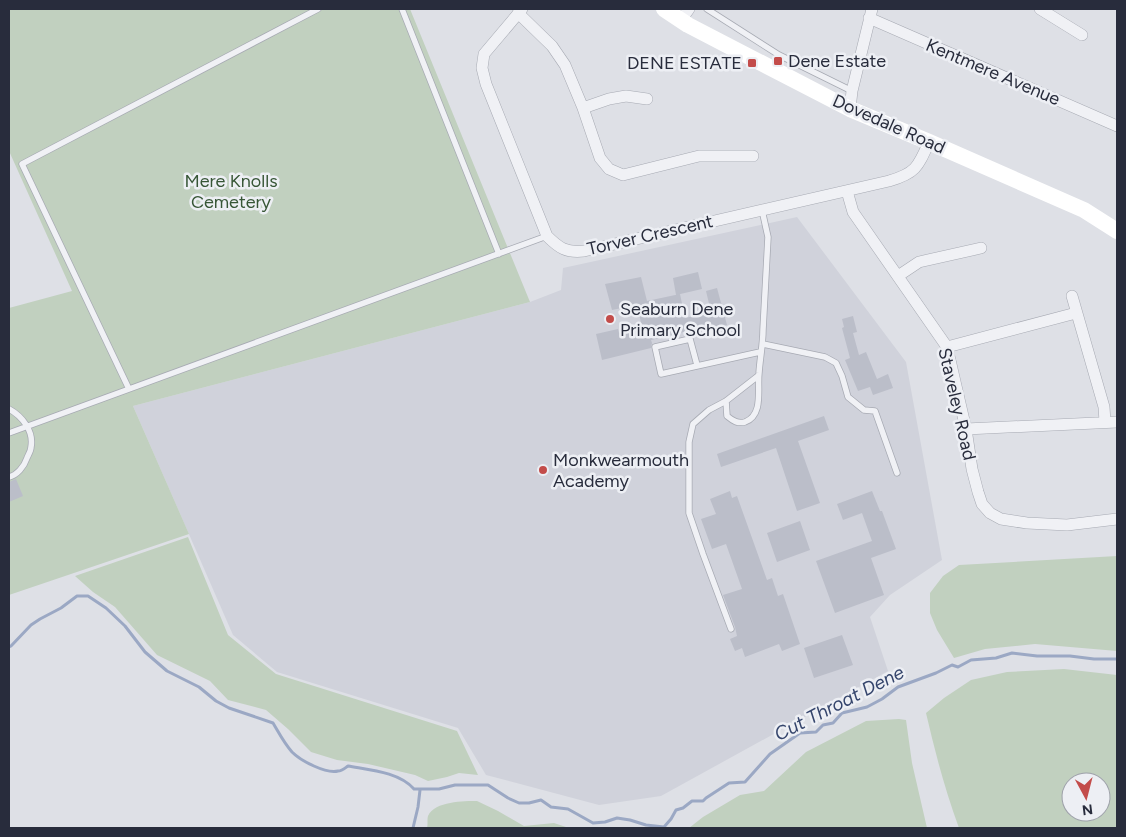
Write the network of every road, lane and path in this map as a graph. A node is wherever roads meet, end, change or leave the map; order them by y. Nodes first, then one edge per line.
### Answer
1 (318, 9) edge
2 (402, 9) edge
3 (664, 9) edge
4 (707, 9) edge
5 (1040, 9) edge
6 (520, 11) edge
7 (685, 14) edge
8 (870, 14) edge
9 (1082, 34) dead end
10 (852, 91) junction
11 (647, 99) dead end
12 (583, 108) junction
13 (850, 109) junction
14 (1117, 126) edge
15 (930, 142) junction
16 (753, 156) dead end
17 (847, 191) junction
18 (762, 210) junction
19 (1117, 231) edge
20 (547, 236) junction
21 (981, 248) dead end
22 (499, 254) junction
23 (898, 276) junction
24 (1072, 296) dead end
25 (1076, 313) junction
26 (763, 344) junction
27 (948, 347) junction
28 (760, 352) junction
29 (697, 366) junction
30 (758, 376) junction
31 (129, 389) junction
32 (726, 401) junction
33 (9, 409) edge
34 (1105, 422) junction
35 (1117, 422) edge
36 (27, 426) junction
37 (966, 429) junction
38 (9, 433) edge
39 (897, 472) dead end
40 (9, 477) edge
41 (1117, 519) edge
42 (731, 628) dead end

1 - 31 lane
2 - 22 lane
3 - 7 street, Dovedale Road
4 - 10 lane
5 - 9 street
6 - 12 street
6 - 20 street
7 - 13 street, Dovedale Road
8 - 10 street
8 - 14 street, Kentmere Avenue
10 - 13 street
11 - 12 street
12 - 16 street
13 - 15 street, Dovedale Road
15 - 17 street, Torver Crescent
15 - 19 street, Dovedale Road
17 - 18 street, Torver Crescent
17 - 23 street, Staveley Road
18 - 20 street, Torver Crescent
18 - 26 lane
20 - 22 lane
21 - 23 street
22 - 31 lane
23 - 27 street, Staveley Road
24 - 25 street
25 - 27 street
25 - 34 street
26 - 28 lane
26 - 39 lane
27 - 37 street, Staveley Road
28 - 29 lane
28 - 30 lane
29 - 29 lane
30 - 32 lane
30 - 32 lane
31 - 36 lane
32 - 42 lane
33 - 36 lane
34 - 35 street
34 - 37 street
36 - 38 lane
36 - 40 lane
37 - 41 street, Staveley Road

